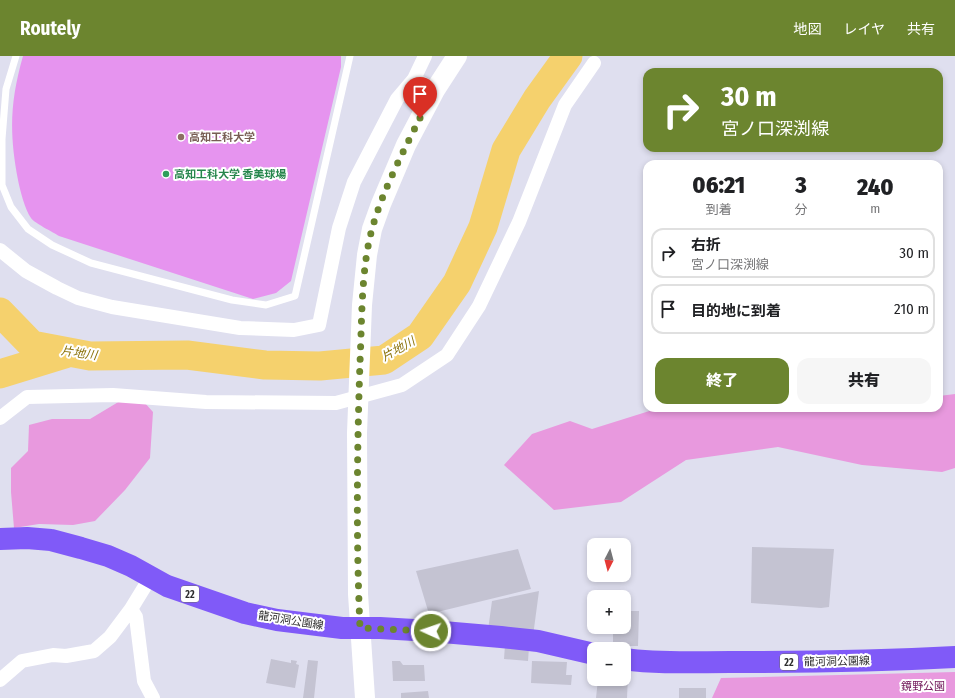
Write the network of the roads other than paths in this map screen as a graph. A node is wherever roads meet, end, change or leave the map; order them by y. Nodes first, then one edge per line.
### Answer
1 (16, 56) edge
2 (350, 56) edge
3 (426, 56) edge
4 (457, 56) edge
5 (594, 63) dead end
6 (414, 79) junction
7 (435, 90) junction
8 (0, 250) edge
9 (0, 418) edge
10 (0, 539) edge
11 (150, 578) junction
12 (131, 609) junction
13 (360, 628) junction
14 (587, 652) edge
15 (955, 657) edge
16 (631, 660) edge
17 (0, 680) edge
18 (153, 698) edge
19 (366, 698) edge

1 - 2 lane
3 - 6 street
4 - 7 main road
5 - 9 street
6 - 7 street
6 - 8 street
7 - 13 main road
10 - 11 main road, 龍河洞公園線 / 22
11 - 12 street
11 - 13 main road, 龍河洞公園線 / 22
12 - 17 street
12 - 18 street
13 - 14 main road, 龍河洞公園線 / 22
13 - 19 main road
15 - 16 main road, 龍河洞公園線 / 22

